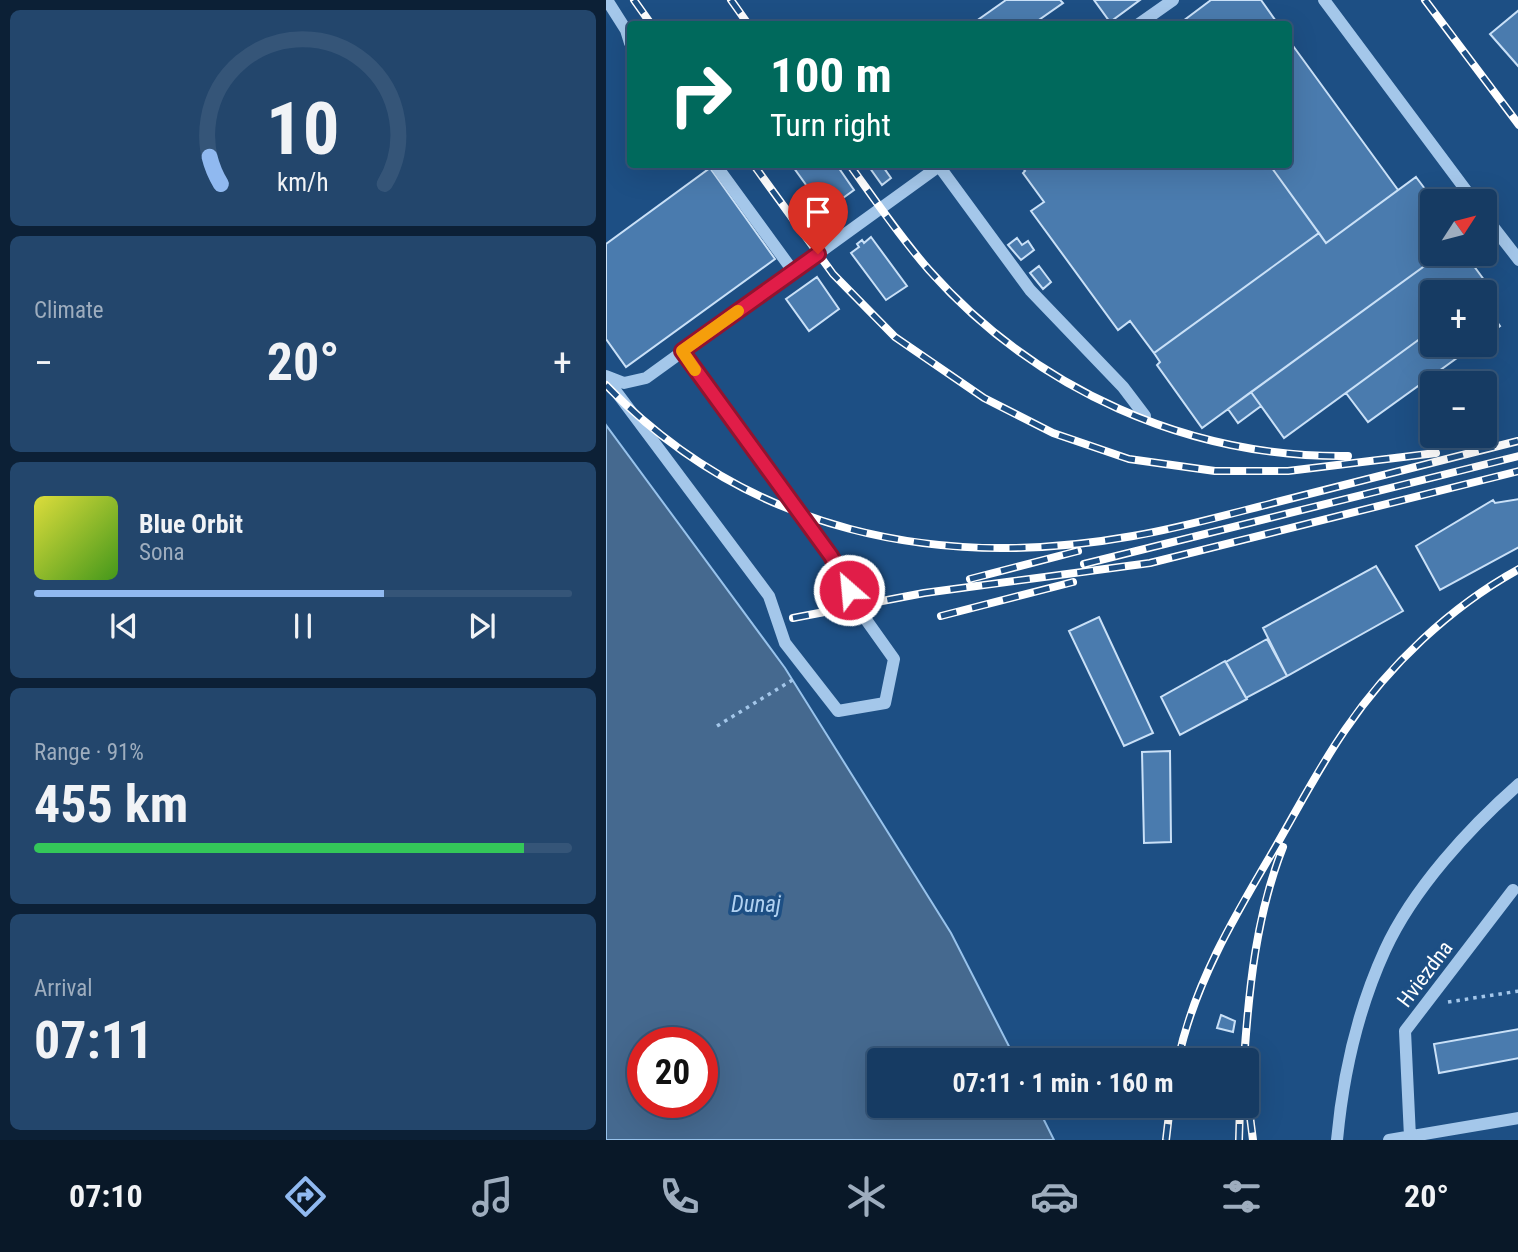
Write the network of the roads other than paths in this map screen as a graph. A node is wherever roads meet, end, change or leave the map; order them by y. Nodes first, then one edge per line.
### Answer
1 (607, 0) edge
2 (1173, 0) edge
3 (1324, 0) edge
4 (1143, 21) edge
5 (627, 33) edge
6 (718, 168) edge
7 (937, 168) edge
8 (943, 168) edge
9 (1465, 189) edge
10 (1497, 232) edge
11 (1518, 260) edge
12 (793, 271) junction
13 (682, 351) junction
14 (606, 377) edge
15 (1145, 416) dead end
16 (1518, 784) edge
17 (1513, 890) dead end
18 (1518, 1118) edge
19 (1446, 1135) edge
20 (1410, 1136) junction
21 (1337, 1140) edge
22 (1389, 1140) edge

1 - 5 street
2 - 4 street
3 - 9 street
6 - 12 street
7 - 12 street
8 - 15 street
10 - 11 street
12 - 13 street
13 - 14 street
13 - 14 street
16 - 21 street
17 - 20 street, Hviezdna
18 - 19 street
19 - 20 street
20 - 22 street

